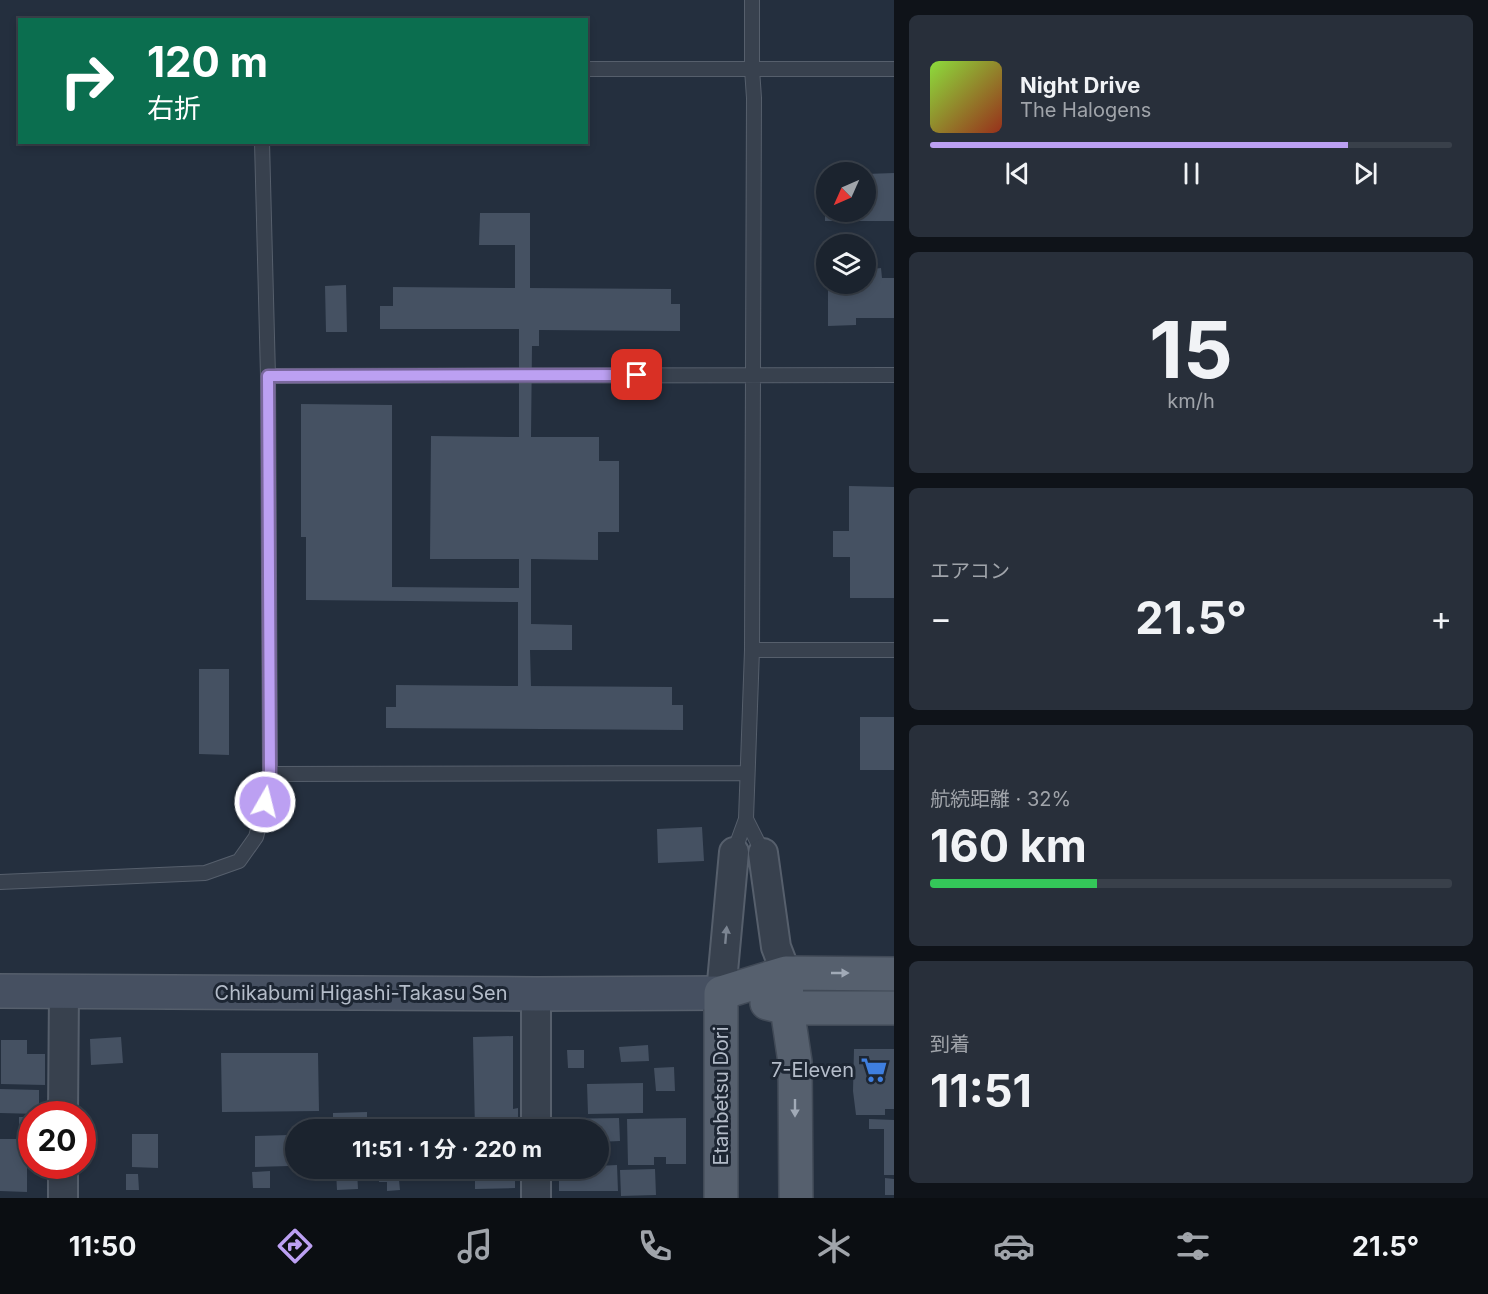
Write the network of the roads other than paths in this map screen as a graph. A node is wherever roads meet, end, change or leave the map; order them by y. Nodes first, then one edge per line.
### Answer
1 (752, 0) edge
2 (588, 69) edge
3 (752, 69) junction
4 (894, 69) edge
5 (262, 144) edge
6 (753, 375) junction
7 (894, 375) edge
8 (268, 376) junction
9 (752, 650) junction
10 (894, 650) edge
11 (746, 772) junction
12 (270, 774) junction
13 (746, 819) junction
14 (734, 852) joint
15 (763, 853) joint
16 (0, 882) edge
17 (786, 973) junction
18 (894, 974) edge
19 (0, 992) edge
20 (64, 992) junction
21 (721, 993) junction
22 (536, 994) junction
23 (787, 1008) junction
24 (894, 1008) edge
25 (63, 1101) edge
26 (536, 1119) edge
27 (63, 1179) edge
28 (536, 1179) edge
29 (63, 1198) edge
30 (537, 1198) edge
31 (721, 1198) edge
32 (796, 1198) edge

1 - 3 lane
2 - 3 lane
3 - 4 lane
3 - 6 lane
5 - 8 lane
6 - 7 lane
6 - 8 lane
6 - 9 lane
8 - 12 lane
9 - 10 lane
9 - 11 lane
11 - 12 lane
11 - 13 lane
12 - 16 lane
13 - 14 lane
13 - 15 lane
21 -> 14 street
15 - 17 street
17 -> 18 main road, Chikabumi Higashi-Takasu Sen
17 - 21 main road, Chikabumi Higashi-Takasu Sen
17 - 23 main road
19 - 20 street, Chikabumi Higashi-Takasu Sen
20 - 22 street, Chikabumi Higashi-Takasu Sen
20 - 25 street
21 - 22 street, Chikabumi Higashi-Takasu Sen
21 - 23 main road, Chikabumi Higashi-Takasu Sen
21 - 31 main road, Etanbetsu Dori
22 - 26 street
23 - 24 main road, Chikabumi Higashi-Takasu Sen
23 -> 32 main road
27 - 29 street
28 - 30 street

